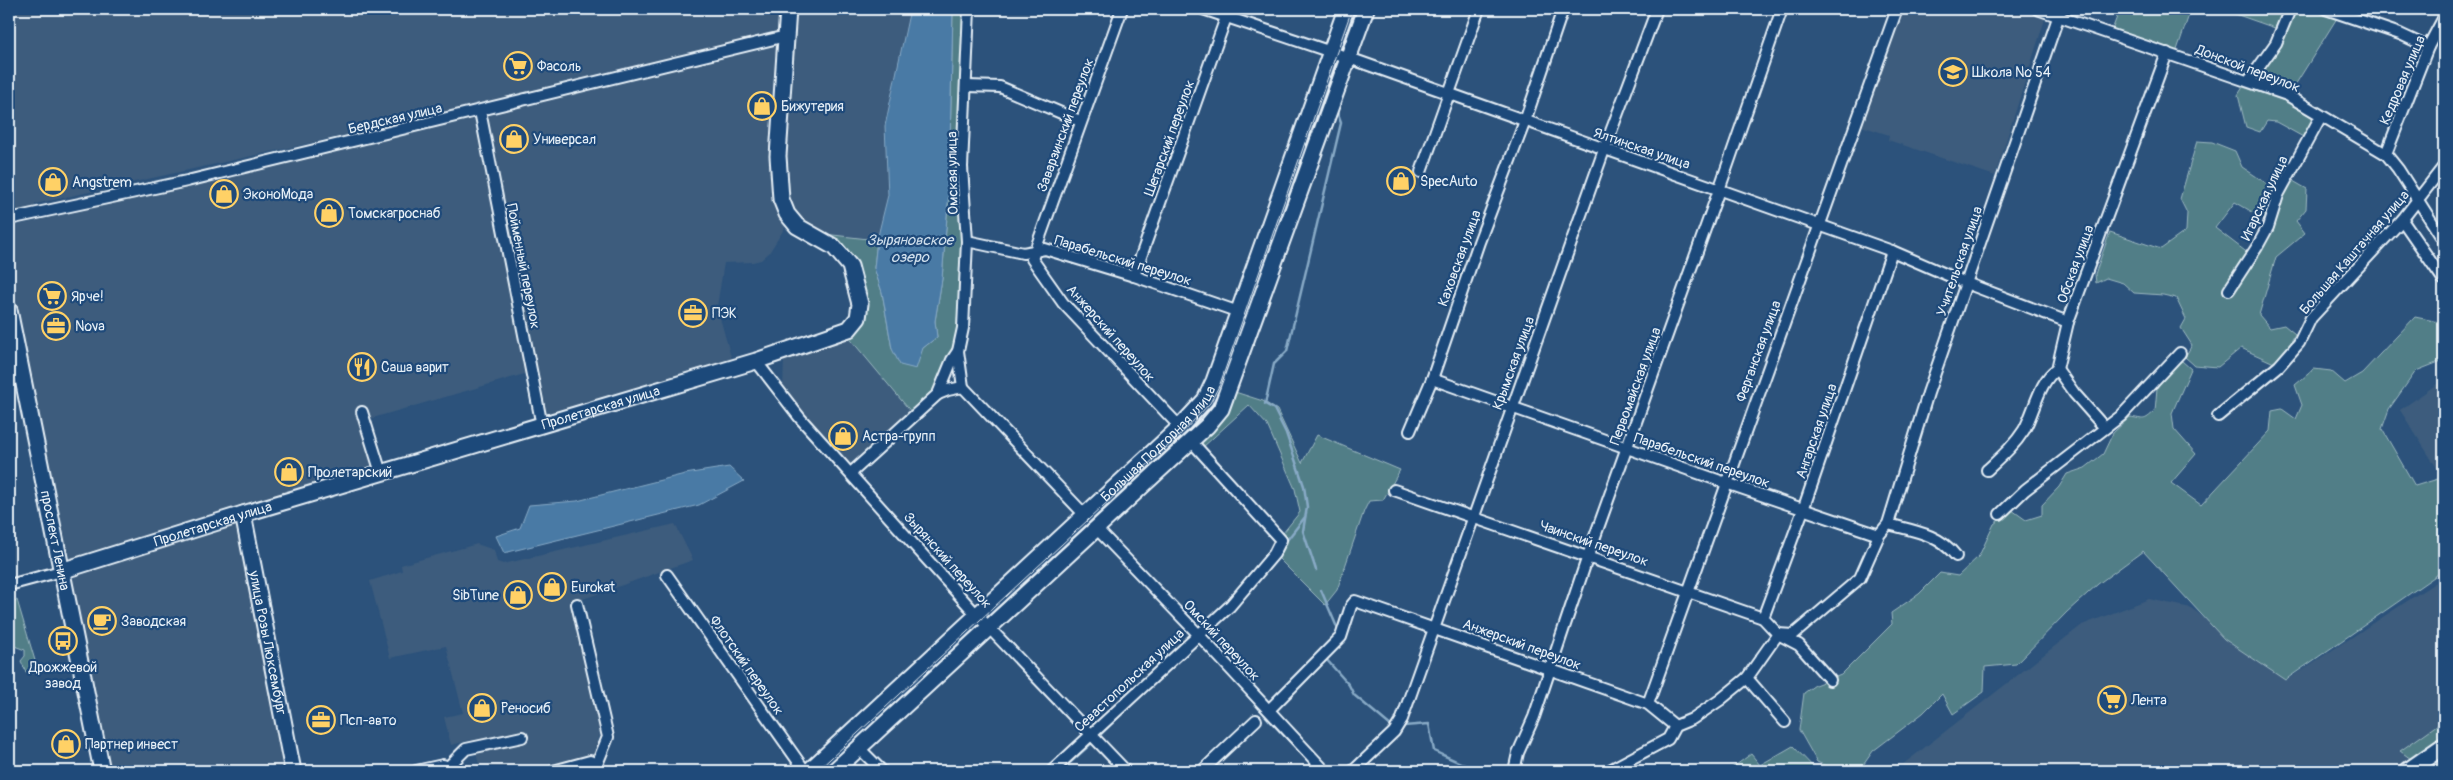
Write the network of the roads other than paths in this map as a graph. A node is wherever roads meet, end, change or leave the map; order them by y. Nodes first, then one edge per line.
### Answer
1 (788, 9) edge
2 (969, 9) edge
3 (1122, 9) edge
4 (1203, 9) edge
5 (1346, 9) edge
6 (1366, 9) edge
7 (1479, 9) edge
8 (1563, 9) edge
9 (1657, 9) edge
10 (1782, 9) edge
11 (1896, 9) edge
12 (2038, 9) edge
13 (2290, 9) edge
14 (2326, 9) edge
15 (2060, 12) edge
16 (1227, 13) edge
17 (2444, 17) edge
18 (786, 36) junction
19 (2428, 47) junction
20 (1330, 52) junction
21 (2167, 53) junction
22 (1349, 58) junction
23 (2249, 81) junction
24 (967, 86) junction
25 (1449, 94) junction
26 (480, 112) junction
27 (2321, 116) junction
28 (1526, 120) junction
29 (1080, 121) junction
30 (1604, 150) junction
31 (2386, 154) junction
32 (2444, 166) edge
33 (1421, 172) dead end
34 (1720, 190) junction
35 (2417, 201) junction
36 (9, 218) edge
37 (2402, 220) junction
38 (1817, 226) junction
39 (967, 241) junction
40 (2444, 241) edge
41 (1034, 252) junction
42 (1892, 252) junction
43 (1134, 276) junction
44 (2444, 279) edge
45 (1966, 283) junction
46 (2229, 290) dead end
47 (9, 310) edge
48 (1239, 312) junction
49 (2068, 322) junction
50 (958, 351) junction
51 (2180, 353) dead end
52 (756, 361) junction
53 (2057, 369) junction
54 (1432, 379) junction
55 (963, 387) junction
56 (938, 394) junction
57 (1512, 406) junction
58 (362, 412) dead end
59 (2218, 416) dead end
60 (542, 426) junction
61 (1180, 427) junction
62 (2105, 428) junction
63 (1410, 431) dead end
64 (1191, 441) junction
65 (1628, 449) junction
66 (1987, 470) dead end
67 (851, 473) junction
68 (381, 474) junction
69 (1726, 483) junction
70 (1394, 490) dead end
71 (1803, 510) junction
72 (243, 514) junction
73 (1084, 514) junction
74 (2000, 514) dead end
75 (1473, 516) junction
76 (1888, 524) junction
77 (1097, 529) junction
78 (1879, 535) junction
79 (1588, 556) junction
80 (1956, 556) dead end
81 (61, 571) junction
82 (667, 575) dead end
83 (9, 585) edge
84 (1687, 591) junction
85 (577, 604) dead end
86 (976, 614) junction
87 (1762, 618) junction
88 (1433, 627) junction
89 (990, 628) junction
90 (1198, 634) junction
91 (1778, 634) junction
92 (1550, 669) junction
93 (1747, 678) junction
94 (1830, 680) dead end
95 (1648, 704) junction
96 (1268, 710) junction
97 (1256, 720) dead end
98 (1785, 722) dead end
99 (1675, 726) junction
100 (1092, 734) junction
101 (522, 737) dead end
102 (2444, 746) edge
103 (859, 748) junction
104 (448, 767) junction
105 (599, 767) edge
106 (102, 771) edge
107 (293, 771) edge
108 (416, 771) edge
109 (459, 771) edge
110 (553, 771) edge
111 (807, 771) edge
112 (834, 771) edge
113 (882, 771) edge
114 (1052, 771) edge
115 (1126, 771) edge
116 (1202, 771) edge
117 (1325, 771) edge
118 (1353, 771) edge
119 (1514, 771) edge
120 (1608, 771) edge
121 (2408, 771) edge

1 - 18 main road, Пролетарская улица
2 - 24 street, Омская улица
3 - 29 street, Заварзинский переулок
4 - 16 street, Ялтинская улица
5 - 20 main road, Большая Подгорная улица
6 - 22 main road, Большая Подгорная улица
7 - 25 street
8 - 28 street, Каховская улица
9 - 30 street, Крымская улица
10 - 34 street, Первомайская улица
11 - 38 street, Ферганская улица
12 - 15 street, Донской переулок
13 - 23 street
14 - 19 street
15 - 21 street, Донской переулок
15 - 45 street, Учительская улица
16 - 20 street, Ялтинская улица
16 - 43 street, Шегарский переулок
17 - 19 street, Кедровая улица
18 - 26 street, Бердская улица
18 - 52 main road, Пролетарская улица
19 - 31 street, Кедровая улица
20 - 22 street, Ялтинская улица
20 - 48 main road, Большая Подгорная улица
21 - 23 street, Донской переулок
21 - 49 street, Обская улица
22 - 25 street, Ялтинская улица
22 - 64 main road, Большая Подгорная улица
23 - 27 street, Донской переулок
24 - 29 street
24 - 39 street, Омская улица
25 - 28 street, Ялтинская улица
25 - 33 street
26 - 36 street, Бердская улица
26 - 60 street, Пойменный переулок
27 - 31 street, Донской переулок
27 - 46 street, Игарская улица
28 - 30 street, Ялтинская улица
28 - 54 street, Каховская улица
29 - 41 street, Заварзинский переулок
30 - 34 street, Ялтинская улица
30 - 57 street, Крымская улица
31 - 35 street, Донской переулок
32 - 35 street, Большая Каштачная улица
34 - 38 street, Ялтинская улица
34 - 65 street, Первомайская улица
35 - 37 street, Большая Каштачная улица
35 - 40 street, Донской переулок
37 - 44 street
37 - 59 street, Большая Каштачная улица
38 - 42 street, Ялтинская улица
38 - 69 street, Ферганская улица
39 - 41 street, Парабельский переулок
39 - 50 street, Омская улица
41 - 43 street, Парабельский переулок
41 - 61 street, Анжерский переулок
42 - 45 street, Ялтинская улица
42 - 71 street, Ангарская улица
43 - 48 street, Парабельский переулок
45 - 49 street, Ялтинская улица
45 - 76 street, Учительская улица
47 - 81 main road, проспект Ленина
48 - 61 main road, Большая Подгорная улица
49 - 53 street, Обская улица
50 - 55 street
50 - 56 street, Омская улица
51 - 62 street
52 - 60 main road, Пролетарская улица
52 - 67 street, Зырянский переулок
53 - 62 street
53 - 66 street, Обская улица
54 - 57 street, Парабельский переулок
54 - 63 street, Каховская улица
55 - 56 street
55 - 73 street
56 - 67 street, Омская улица
57 - 65 street, Парабельский переулок
57 - 75 street, Крымская улица
58 - 68 street
60 - 68 main road, Пролетарская улица
61 - 73 main road, Большая Подгорная улица
62 - 74 street
64 - 77 main road, Большая Подгорная улица
64 - 90 street, Севастопольская улица
65 - 69 street, Парабельский переулок
65 - 79 street, Первомайская улица
67 - 86 street, Зырянский переулок
68 - 72 main road, Пролетарская улица
69 - 71 street, Парабельский переулок
69 - 84 street, Ферганская улица
70 - 75 street, Чаинский переулок
71 - 78 street, Парабельский переулок
71 - 87 street, Ангарская улица
72 - 81 main road, Пролетарская улица
72 - 107 main road, улица Розы Люксембург
73 - 86 main road, Большая Подгорная улица
75 - 79 street, Чаинский переулок
75 - 88 street, Крымская улица
76 - 78 street
76 - 80 street
77 - 89 main road, Большая Подгорная улица
77 - 90 street, Омский переулок
78 - 91 street
79 - 84 street, Чаинский переулок
79 - 92 street, Первомайская улица
81 - 83 street, Пролетарская улица
81 - 106 main road, проспект Ленина
82 - 111 street, Флотский переулок
84 - 87 street, Чаинский переулок
84 - 95 street, Ферганская улица
85 - 105 street
86 - 89 street, Зырянский переулок
86 - 111 main road, Большая Подгорная улица
87 - 91 street, Чаинский переулок
88 - 92 street, Анжерский переулок
88 - 96 street, Анжерский переулок
88 - 118 street, Крымская улица
89 - 100 street, Зырянский переулок
89 - 103 main road, Большая Подгорная улица
90 - 96 street, Омский переулок
90 - 100 street, Севастопольская улица
91 - 93 street
91 - 94 street, Чаинский переулок
92 - 95 street, Анжерский переулок
92 - 119 street, Первомайская улица
93 - 98 street
93 - 99 street
95 - 99 street, Анжерский переулок
96 - 117 street, Омский переулок
97 - 116 street
99 - 120 street
100 - 114 street, Севастопольская улица
100 - 115 street, Зырянский переулок
101 - 104 street
102 - 121 main road
103 - 112 main road, Большая Подгорная улица
103 - 113 street
104 - 108 street
104 - 109 street
105 - 110 street

